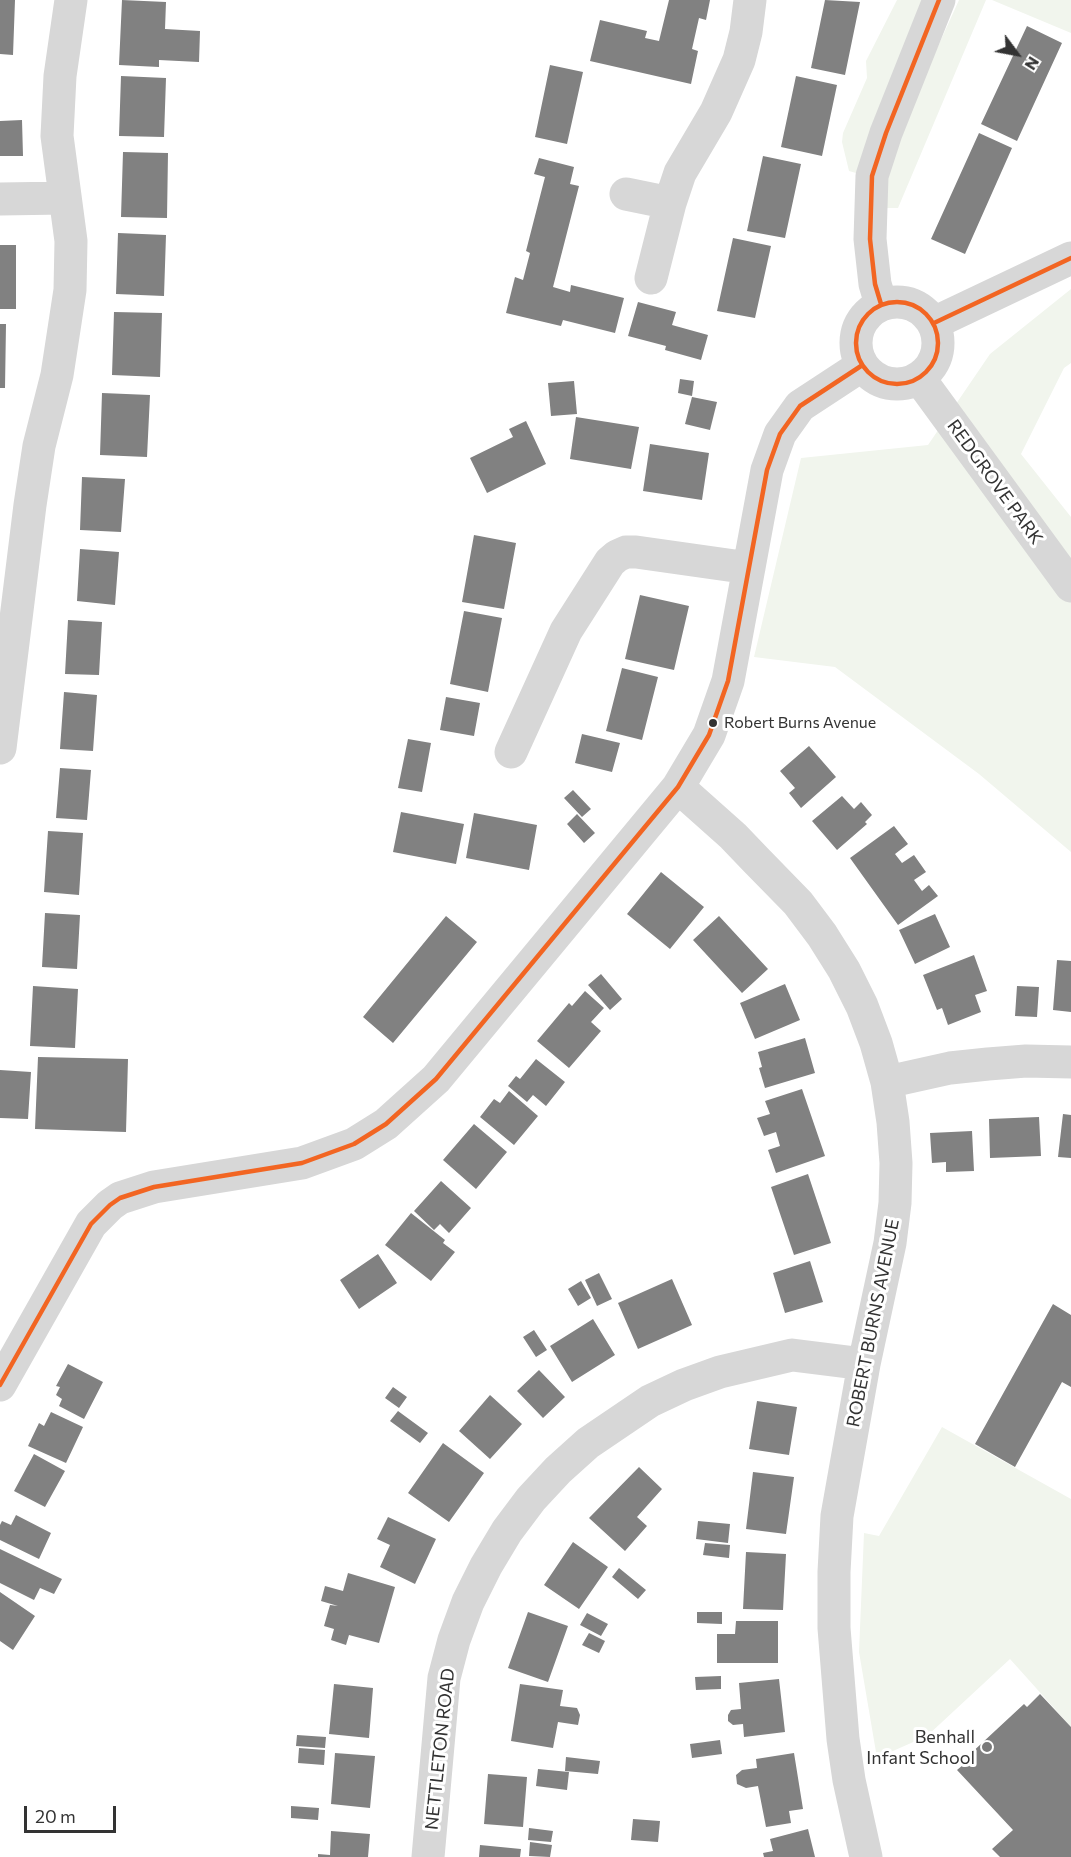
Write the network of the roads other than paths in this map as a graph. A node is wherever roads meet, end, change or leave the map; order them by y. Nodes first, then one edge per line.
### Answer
1 (71, 0) edge
2 (750, 0) edge
3 (939, 0) edge
4 (626, 194) dead end
5 (65, 198) junction
6 (0, 199) edge
7 (670, 203) junction
8 (1071, 258) edge
9 (651, 278) dead end
10 (881, 304) junction
11 (934, 323) junction
12 (861, 366) junction
13 (920, 378) junction
14 (749, 568) junction
15 (1071, 586) edge
16 (1, 737) edge
17 (511, 752) dead end
18 (678, 787) junction
19 (1071, 1062) edge
20 (886, 1083) junction
21 (864, 1364) junction
22 (0, 1385) edge
23 (428, 1857) edge
24 (866, 1857) edge

1 - 5 street
2 - 7 street
3 - 10 street
4 - 7 street
5 - 6 street
5 - 16 street
7 - 9 street
8 - 11 street
10 - 11 street
10 - 12 street
11 - 13 street
12 - 13 street
12 - 14 street
13 - 15 street, REDGROVE PARK
14 - 17 street
14 - 18 street
18 - 20 street, ROBERT BURNS AVENUE
18 - 22 street
19 - 20 street
20 - 21 street, ROBERT BURNS AVENUE
21 - 23 street, NETTLETON ROAD
21 - 24 street, ROBERT BURNS AVENUE

